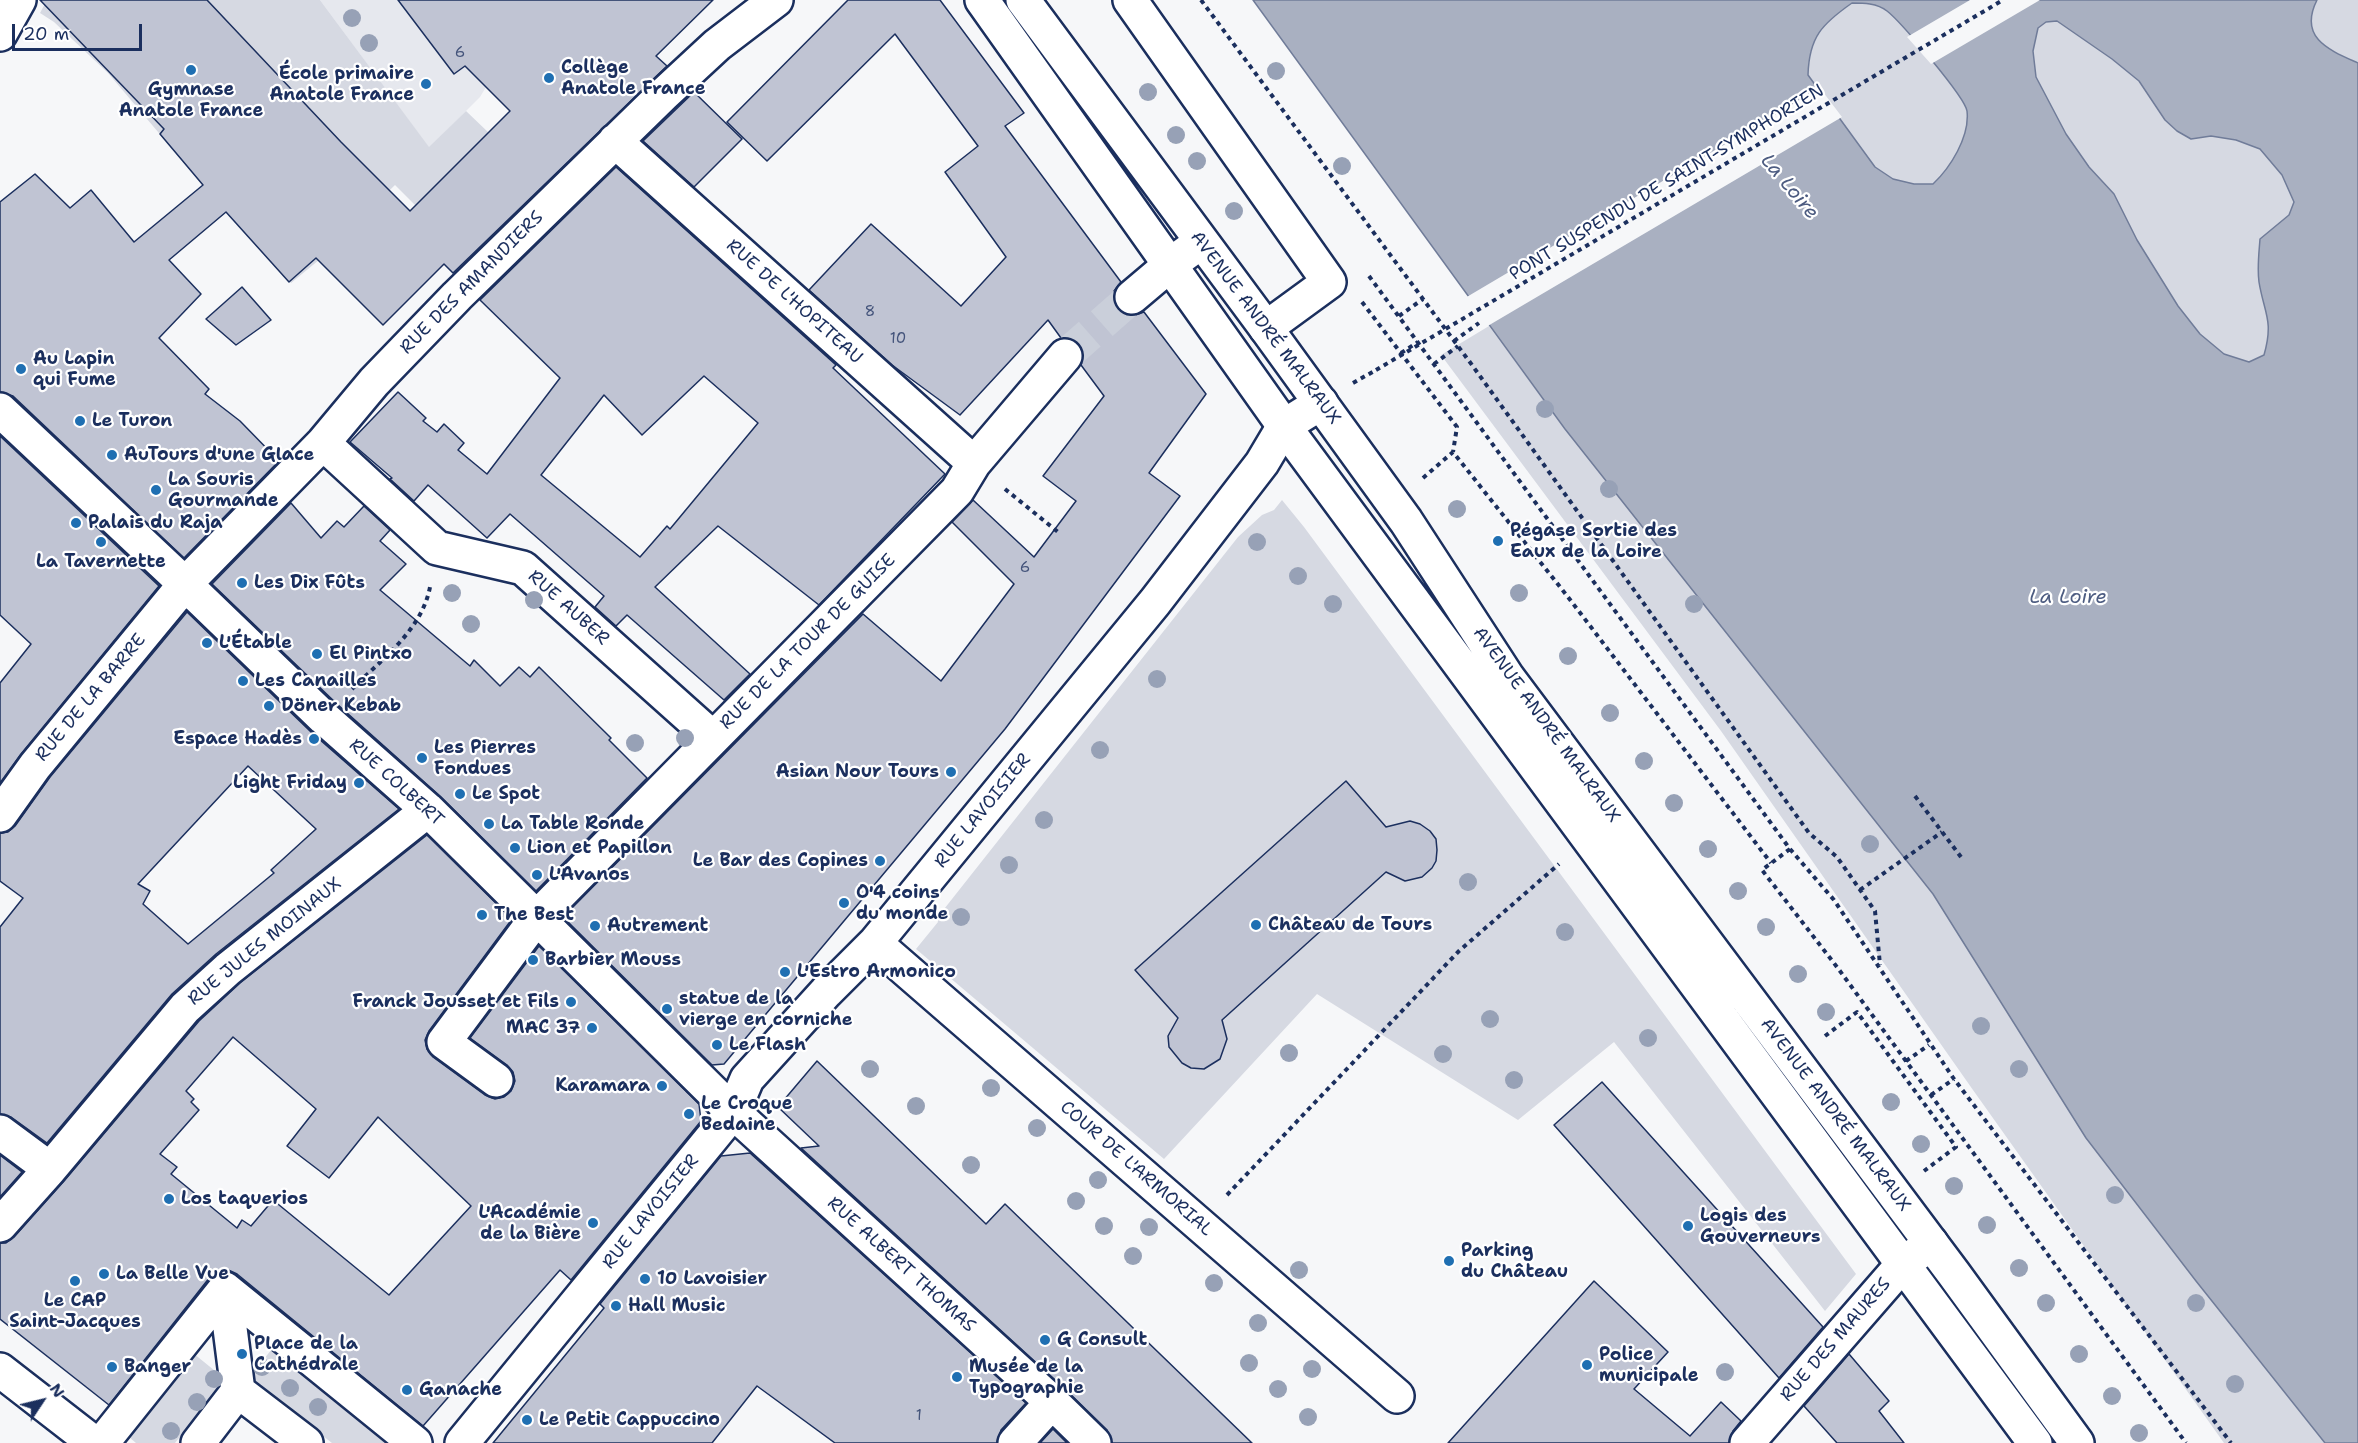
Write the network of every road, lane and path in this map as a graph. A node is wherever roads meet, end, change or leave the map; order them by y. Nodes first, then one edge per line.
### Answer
1 (19, 0) edge
2 (776, 0) edge
3 (982, 0) edge
4 (1023, 0) edge
5 (1130, 0) edge
6 (1201, 0) edge
7 (2003, 0) edge
8 (0, 34) edge
9 (615, 141) junction
10 (1201, 242) junction
11 (1171, 264) junction
12 (1364, 270) dead end
13 (1132, 297) tunnel mouth
14 (1358, 297) dead end
15 (1423, 299) junction
16 (1399, 316) junction
17 (1479, 323) dead end
18 (1266, 328) junction
19 (1418, 342) junction
20 (1456, 344) junction
21 (1401, 353) junction
22 (1065, 356) tunnel mouth
23 (1434, 364) junction
24 (1351, 384) dead end
25 (1321, 403) junction
26 (0, 410) edge
27 (1284, 426) junction
28 (323, 443) junction
29 (1453, 452) junction
30 (974, 463) junction
31 (1417, 483) dead end
32 (1058, 532) dead end
33 (437, 548) junction
34 (186, 584) junction
35 (324, 718) junction
36 (713, 738) junction
37 (1914, 796) dead end
38 (428, 810) junction
39 (0, 815) edge
40 (1942, 832) junction
41 (1590, 839) junction
42 (1790, 849) junction
43 (1961, 857) dead end
44 (1771, 863) junction
45 (1860, 890) junction
46 (537, 917) junction
47 (875, 944) junction
48 (1880, 965) junction
49 (1821, 1039) dead end
50 (1929, 1045) junction
51 (1906, 1061) junction
52 (1916, 1075) junction
53 (1954, 1079) junction
54 (496, 1080) dead end
55 (1908, 1081) junction
56 (1931, 1095) junction
57 (733, 1112) junction
58 (0, 1132) edge
59 (50, 1169) junction
60 (1921, 1173) dead end
61 (1199, 1224) junction
62 (0, 1225) edge
63 (1931, 1243) junction
64 (1902, 1264) junction
65 (225, 1289) junction
66 (0, 1370) edge
67 (238, 1391) junction
68 (1397, 1396) dead end
69 (1052, 1402) junction
70 (94, 1443) edge
71 (102, 1443) edge
72 (198, 1443) edge
73 (306, 1443) edge
74 (415, 1443) edge
75 (462, 1443) edge
76 (1015, 1443) edge
77 (1094, 1443) edge
78 (1747, 1443) edge
79 (2035, 1443) edge
80 (2077, 1443) edge
81 (2186, 1443) edge
82 (2231, 1443) edge

1 - 8 street
2 - 9 street, RUE DES AMANDIERS
3 - 11 street, AVENUE ANDRÉ MALRAUX
4 - 10 street, AVENUE ANDRÉ MALRAUX
5 - 18 street
6 - 15 path
7 - 24 path, PONT SUSPENDU DE SAINT-SYMPHORIEN, bridge
9 - 28 street, RUE DES AMANDIERS
9 - 30 street, RUE DE L'HOPITEAU
10 - 11 street
10 - 18 street, AVENUE ANDRÉ MALRAUX
11 - 13 street
11 - 27 street, AVENUE ANDRÉ MALRAUX
12 - 16 path
14 - 21 path
15 - 16 path
15 - 20 path
16 - 19 path
17 - 20 path
18 - 25 street, AVENUE ANDRÉ MALRAUX
19 - 21 path
19 - 23 path
20 - 23 path
20 - 45 path
21 - 29 path
22 - 30 street, RUE DE LA TOUR DE GUISE
23 - 42 path
25 - 27 street, RUE LAVOISIER
25 - 63 street, AVENUE ANDRÉ MALRAUX
26 - 34 street, RUE COLBERT
27 - 41 street, AVENUE ANDRÉ MALRAUX
27 - 47 street, RUE LAVOISIER
28 - 33 street, RUE AUBER
28 - 34 street, RUE DES AMANDIERS
29 - 31 path
29 - 44 path
30 - 32 path
30 - 36 street, RUE DE LA TOUR DE GUISE
33 - 35 path
33 - 36 street, RUE AUBER
34 - 35 street, RUE COLBERT
34 - 39 street, RUE DE LA BARRE
35 - 38 street, RUE COLBERT
36 - 46 street, RUE DE LA TOUR DE GUISE
37 - 40 path
38 - 46 street, RUE COLBERT
38 - 59 street, RUE JULES MOINAUX
40 - 43 path
40 - 45 path
41 - 61 path
41 - 64 street, AVENUE ANDRÉ MALRAUX
42 - 44 path
42 - 48 path
44 - 51 path
45 - 48 path
46 - 54 street, RUE DE LA TOUR DE GUISE
46 - 57 street, RUE COLBERT
47 - 57 street, RUE LAVOISIER
47 - 61 street, COUR DE L'ARMORIAL
48 - 50 path
49 - 55 path
50 - 51 path
50 - 53 path
51 - 52 path
52 - 55 path
52 - 56 path
53 - 56 path
53 - 82 path
55 - 60 path
56 - 81 path
57 - 69 street, RUE ALBERT THOMAS
57 - 75 street, RUE LAVOISIER
58 - 59 street
59 - 62 street, RUE JULES MOINAUX
61 - 68 street, COUR DE L'ARMORIAL
63 - 64 street, RUE DES MAURES
63 - 80 street, AVENUE ANDRÉ MALRAUX
64 - 78 street, RUE DES MAURES
64 - 79 street, AVENUE ANDRÉ MALRAUX
65 - 67 street
65 - 71 street
65 - 74 street
66 - 70 street
67 - 72 street
67 - 73 street
69 - 76 street
69 - 77 street, RUE ALBERT THOMAS

